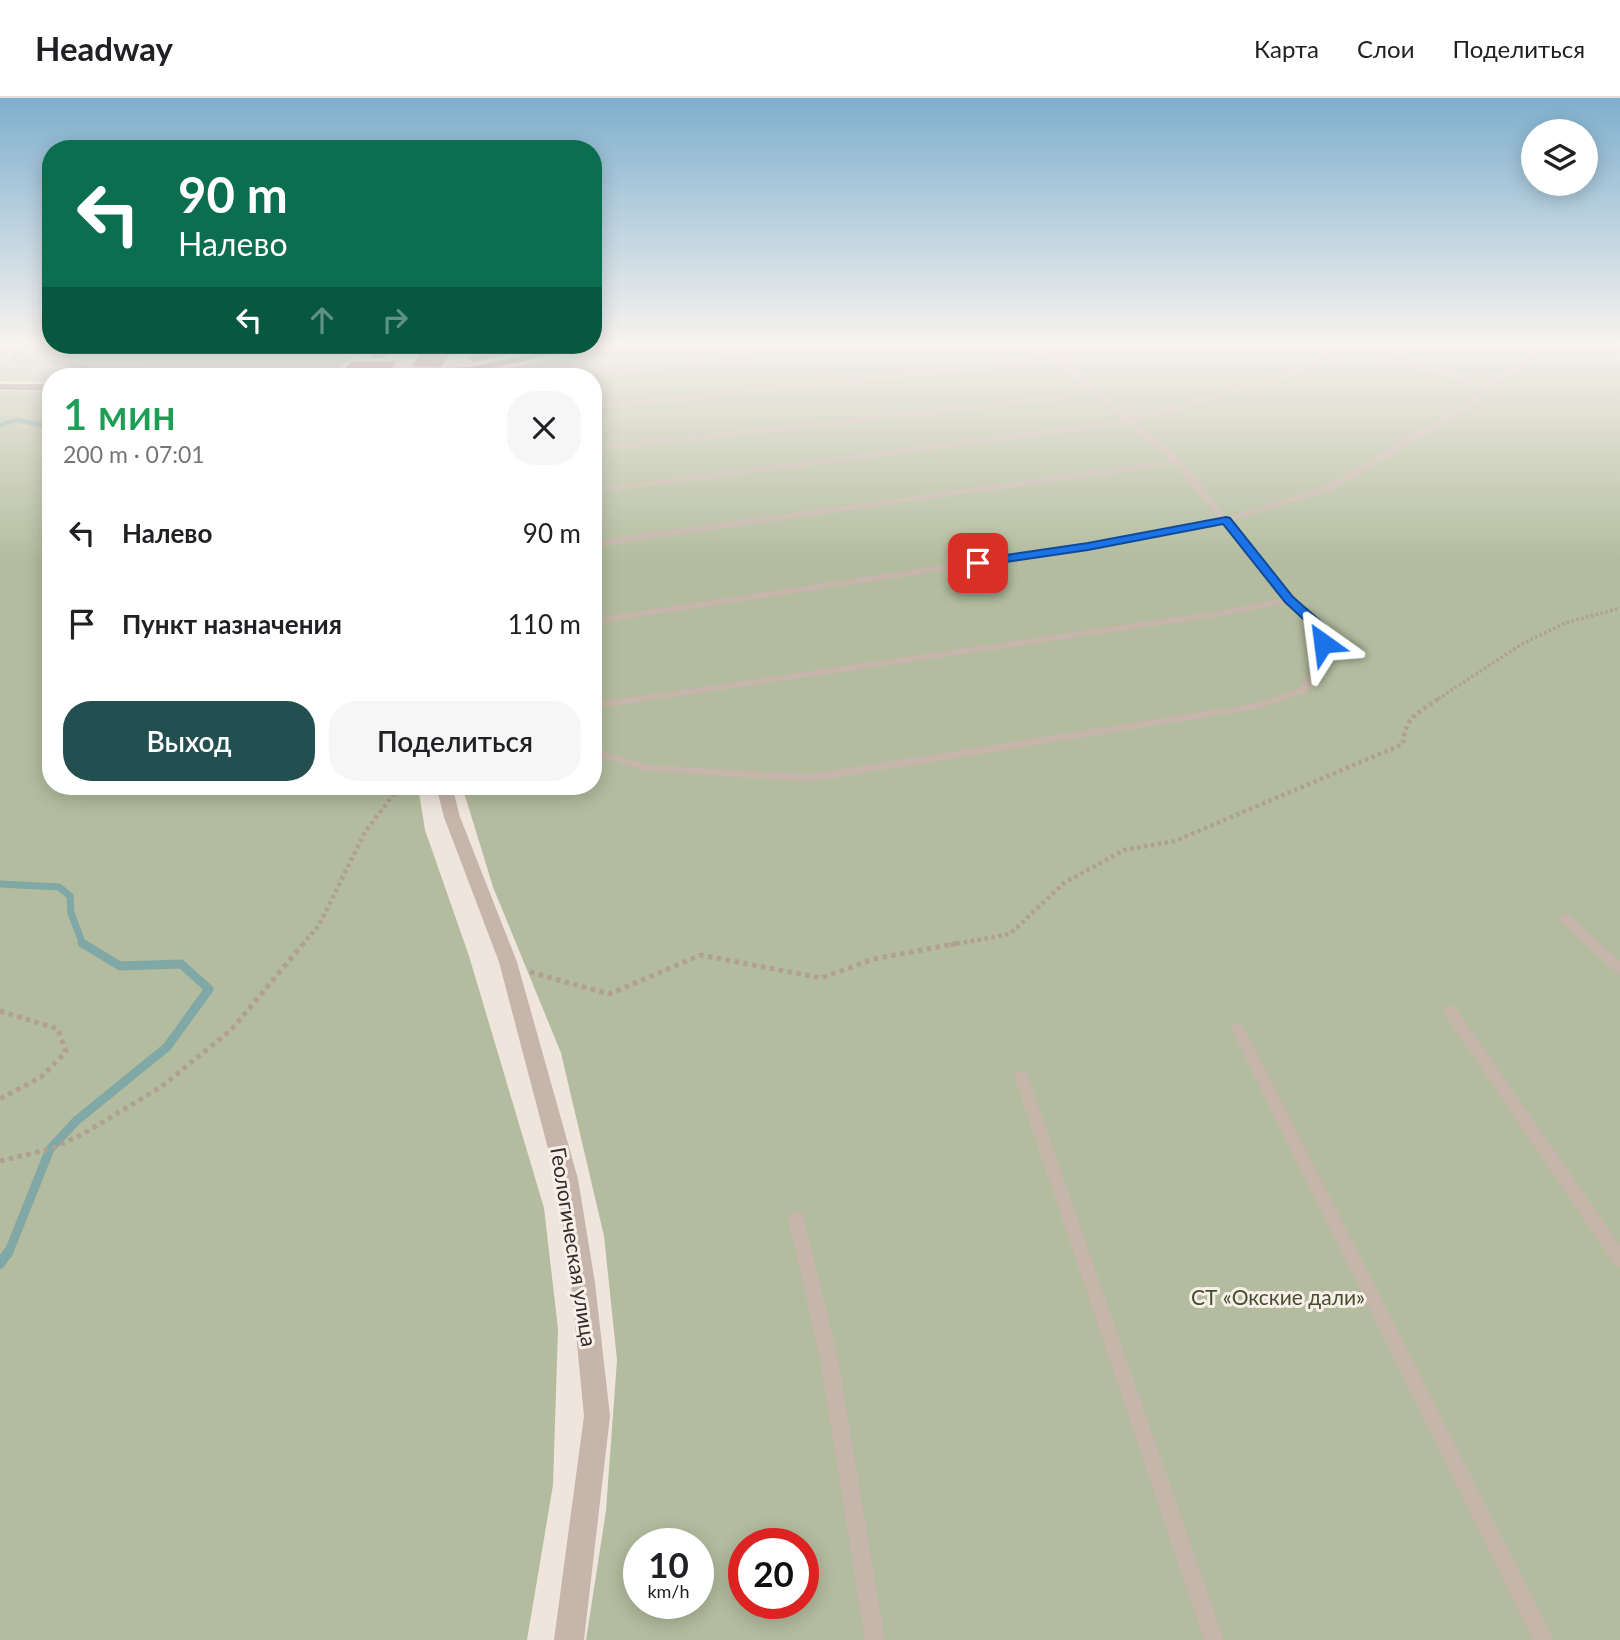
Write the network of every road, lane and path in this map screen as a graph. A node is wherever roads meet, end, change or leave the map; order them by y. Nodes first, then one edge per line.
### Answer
1 (872, 418) edge
2 (1127, 418) edge
3 (1142, 418) edge
4 (1448, 418) edge
5 (1131, 421) junction
6 (602, 448) edge
7 (1177, 461) junction
8 (602, 490) edge
9 (1226, 520) junction
10 (602, 543) edge
11 (1289, 600) junction
12 (1620, 608) edge
13 (602, 620) edge
14 (602, 705) edge
15 (602, 754) edge
16 (393, 795) edge
17 (446, 795) edge
18 (1566, 919) dead end
19 (508, 962) junction
20 (1620, 969) edge
21 (0, 1011) edge
22 (1450, 1011) dead end
23 (1238, 1029) dead end
24 (1021, 1076) dead end
25 (0, 1099) edge
26 (0, 1161) edge
27 (796, 1217) dead end
28 (1620, 1259) edge
29 (569, 1640) edge
30 (875, 1640) edge
31 (1214, 1640) edge
32 (1544, 1640) edge

1 - 6 lane
2 - 5 lane
3 - 5 lane
4 - 9 lane
5 - 7 lane
5 - 8 lane
7 - 9 lane
7 - 10 lane
9 - 11 lane
9 - 13 lane
11 - 14 lane
11 - 15 lane
12 - 19 path
16 - 26 path
17 - 19 street, Геологическая улица
18 - 20 lane
19 - 29 street, Геологическая улица
21 - 25 path
22 - 28 lane
23 - 32 lane
24 - 31 lane
27 - 30 lane

